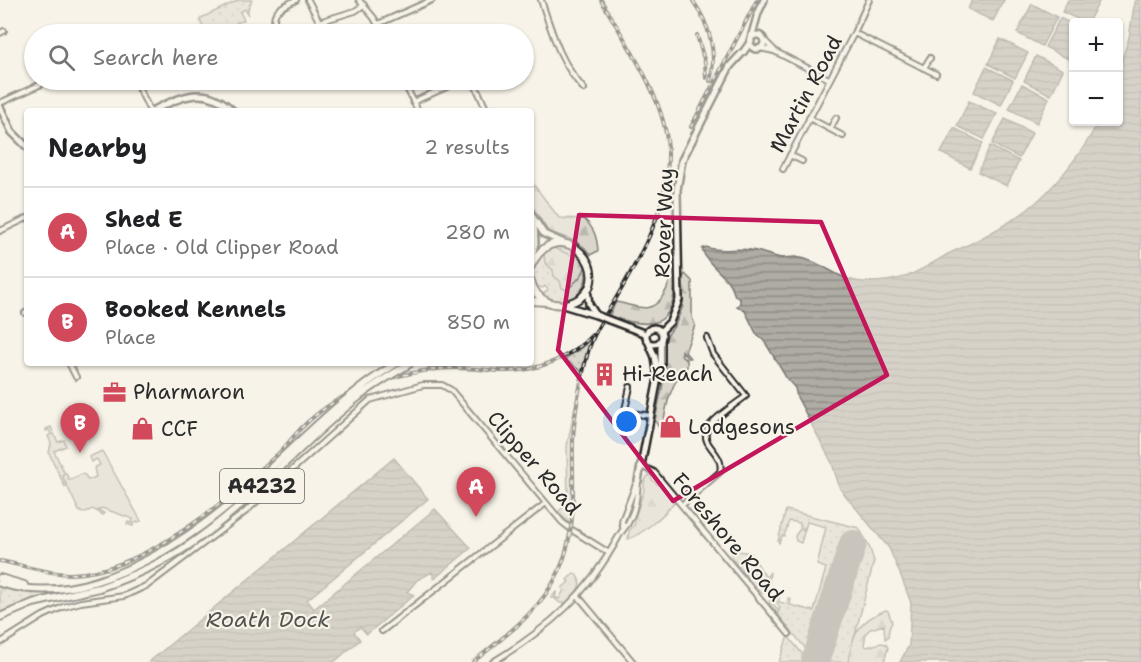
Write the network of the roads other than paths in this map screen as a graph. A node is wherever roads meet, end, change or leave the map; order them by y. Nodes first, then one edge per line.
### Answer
1 (296, 0) edge
2 (309, 0) edge
3 (359, 0) edge
4 (432, 0) edge
5 (541, 0) edge
6 (764, 0) edge
7 (869, 0) edge
8 (364, 5) junction
9 (756, 22) junction
10 (320, 23) joint
11 (273, 24) edge
12 (378, 24) joint
13 (855, 33) junction
14 (762, 38) junction
15 (751, 39) junction
16 (759, 48) junction
17 (774, 51) junction
18 (741, 54) junction
19 (930, 58) dead end
20 (924, 68) junction
21 (936, 74) dead end
22 (829, 79) junction
23 (584, 89) dead end
24 (30, 90) edge
25 (140, 90) edge
26 (408, 90) edge
27 (440, 90) edge
28 (478, 90) edge
29 (413, 102) junction
30 (0, 105) edge
31 (149, 108) edge
32 (158, 108) edge
33 (230, 108) edge
34 (416, 108) edge
35 (487, 108) edge
36 (809, 118) junction
37 (836, 118) dead end
38 (830, 129) junction
39 (843, 136) dead end
40 (24, 144) edge
41 (790, 155) junction
42 (802, 160) dead end
43 (783, 169) dead end
44 (24, 219) edge
45 (534, 221) joint
46 (0, 231) edge
47 (569, 244) junction
48 (534, 248) edge
49 (534, 260) edge
50 (534, 288) edge
51 (587, 289) junction
52 (534, 301) edge
53 (547, 302) junction
54 (563, 305) junction
55 (596, 315) junction
56 (661, 331) junction
57 (646, 334) junction
58 (707, 338) dead end
59 (648, 341) junction
60 (661, 341) junction
61 (70, 366) edge
62 (392, 366) edge
63 (406, 366) edge
64 (76, 377) dead end
65 (658, 378) junction
66 (630, 387) dead end
67 (625, 412) junction
68 (651, 416) junction
69 (621, 428) dead end
70 (641, 466) junction
71 (638, 481) joint
72 (546, 503) junction
73 (682, 505) junction
74 (609, 554) junction
75 (0, 578) edge
76 (0, 583) edge
77 (98, 584) junction
78 (45, 590) junction
79 (578, 596) junction
80 (0, 617) edge
81 (382, 631) dead end
82 (789, 634) dead end
83 (0, 643) edge
84 (493, 662) edge
85 (633, 662) edge

1 - 11 street
2 - 10 street
3 - 8 street
4 - 12 street
5 - 23 street
6 - 9 street, Rover Way
7 - 13 street, Martin Road
8 - 10 street
8 - 12 street
9 - 14 street
9 - 15 street, Rover Way
13 - 20 street
13 - 22 street, Martin Road
14 - 15 street
14 - 16 street
14 - 17 street
15 - 16 street
15 - 18 street, Rover Way
16 - 17 street
16 - 18 street
17 - 22 street
18 - 56 street, Rover Way
19 - 20 street
20 - 21 street
22 - 36 street, Martin Road
24 - 30 street
25 - 31 street
26 - 29 street
27 - 29 street
28 - 35 street
29 - 34 street
30 - 40 street
32 - 33 street
36 - 38 street
36 - 41 street, Martin Road
37 - 38 street
38 - 39 street
41 - 42 street
41 - 43 street, Martin Road
44 - 46 street
45 - 47 street
45 - 48 street
47 - 49 main road
47 - 51 main road
50 - 53 main road
51 - 54 main road
51 - 55 street
52 - 53 main road
53 - 54 main road
54 - 55 street
55 - 57 street, bridge
56 - 57 street
56 - 60 street
57 - 59 street
58 - 73 street
59 - 60 street
59 - 65 street
60 - 65 street
61 - 64 street
62 - 77 main road, A4232, bridge
63 - 77 main road, A4232, bridge
65 - 68 street
66 - 67 street
67 - 68 street
67 - 69 street
68 - 70 street
70 - 71 street
70 - 73 street, Foreshore Road
71 - 74 street
72 - 74 street, Clipper Road
72 - 81 street
72 - 83 street, Clipper Road
73 - 82 street, Foreshore Road
74 - 79 street
75 - 78 main road, A4232
76 - 78 main road, A4232
77 - 78 main road, A4232
77 - 80 main road, A4232
79 - 84 street
79 - 85 street

